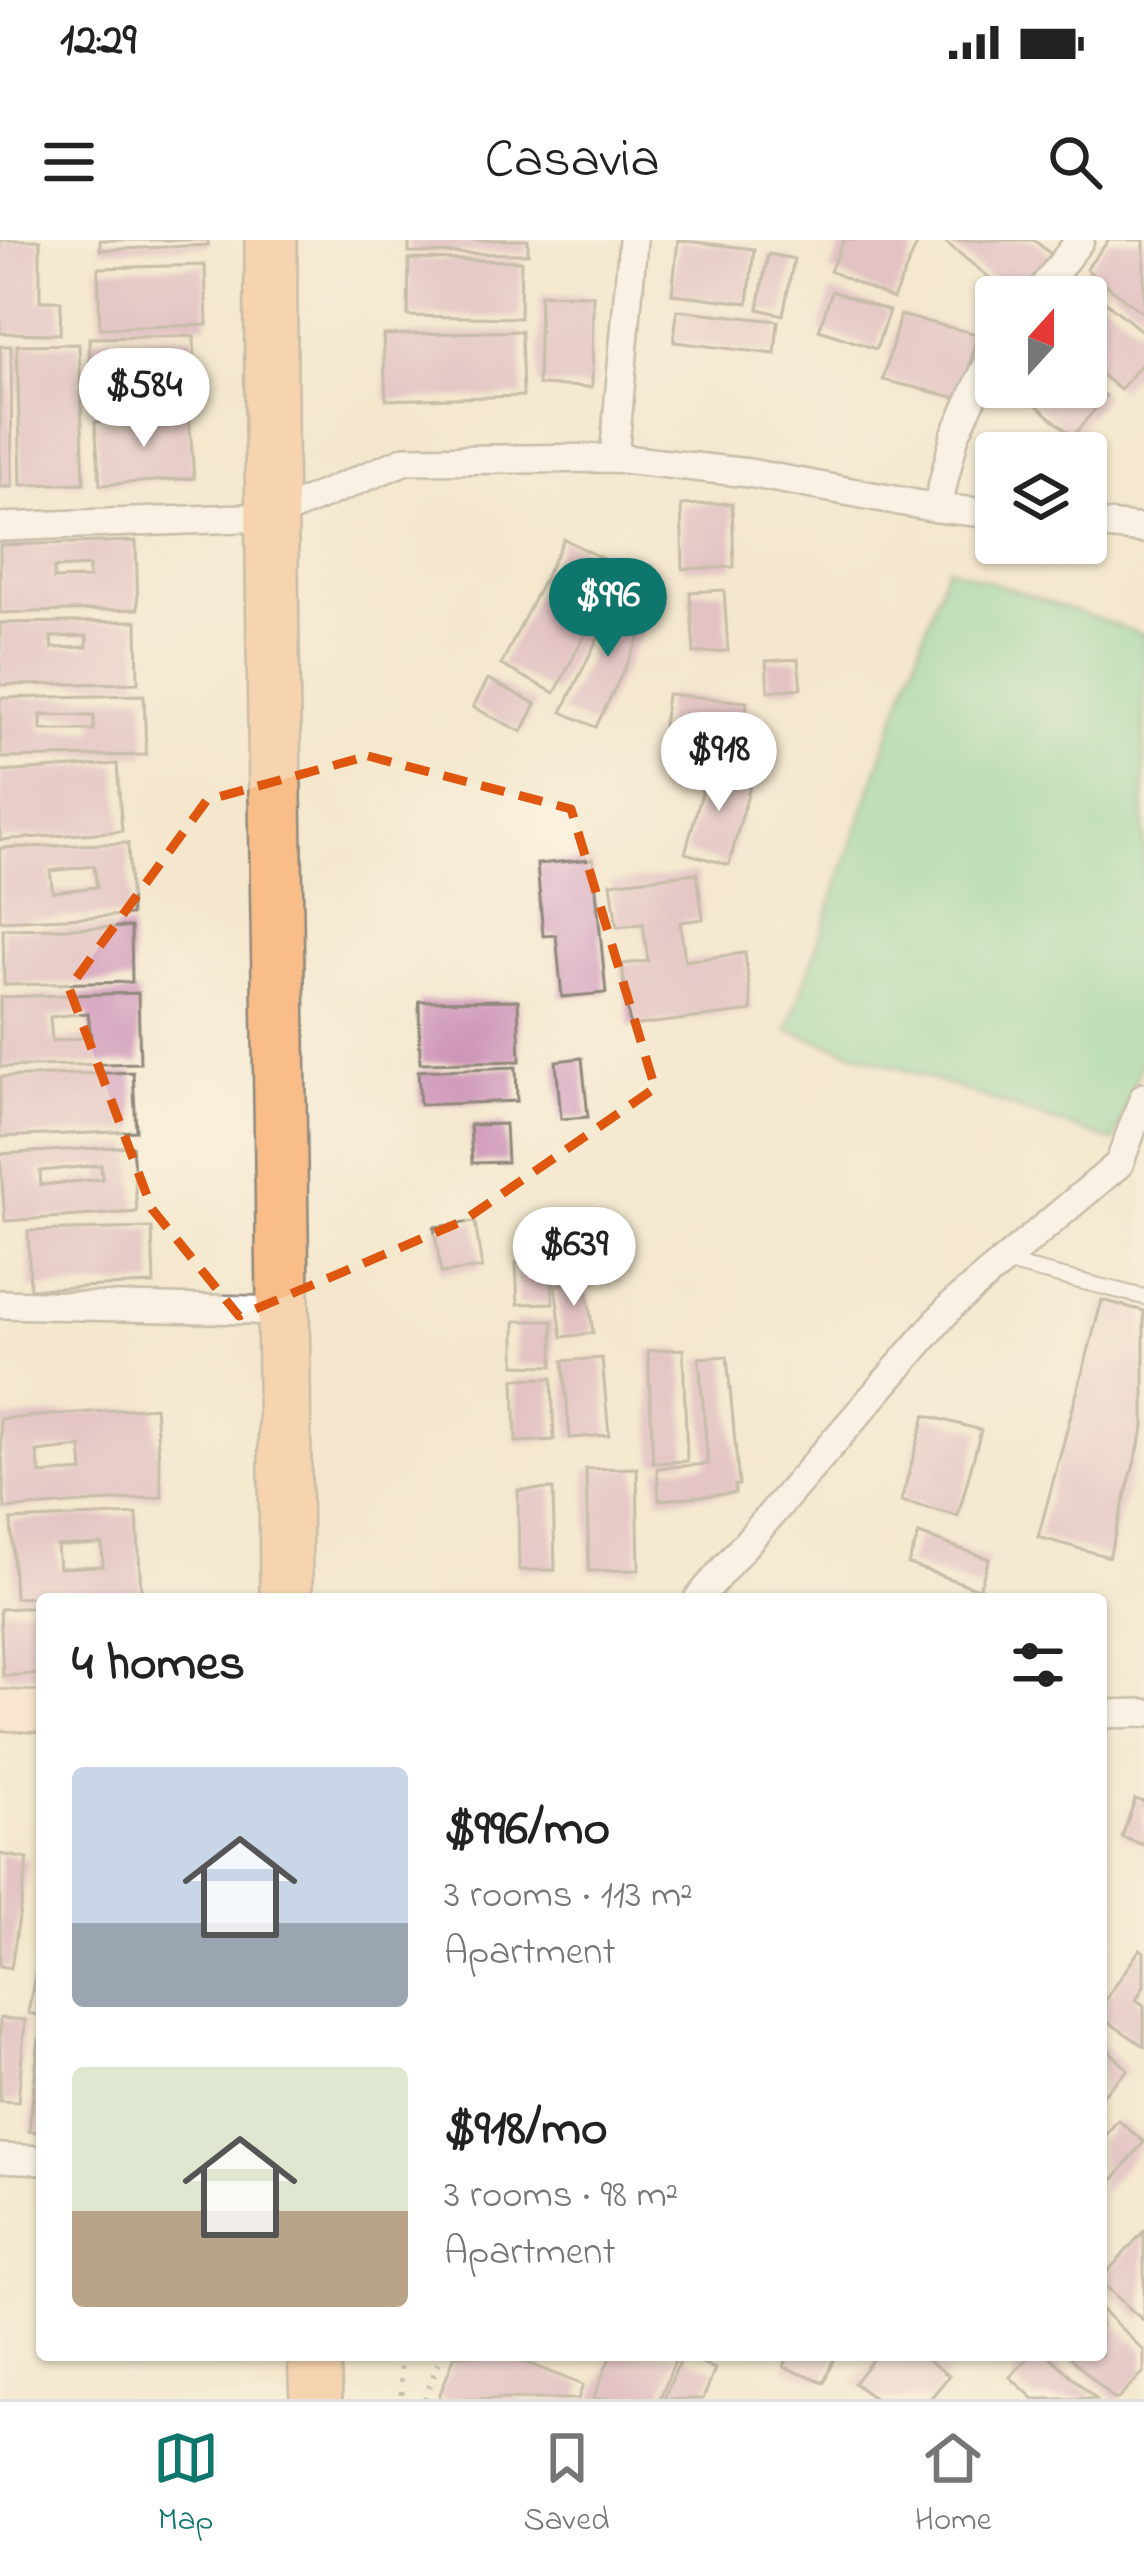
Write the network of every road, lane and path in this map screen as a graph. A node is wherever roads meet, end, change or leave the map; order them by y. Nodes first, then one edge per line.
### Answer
1 (271, 240) edge
2 (633, 240) edge
3 (1079, 240) edge
4 (1052, 276) edge
5 (975, 392) edge
6 (614, 458) junction
7 (937, 508) junction
8 (975, 512) edge
9 (270, 517) junction
10 (1107, 525) edge
11 (0, 526) edge
12 (1144, 529) edge
13 (1144, 1097) edge
14 (1003, 1262) junction
15 (1144, 1297) edge
16 (0, 1304) edge
17 (285, 1311) junction
18 (286, 1593) edge
19 (703, 1593) edge
20 (0, 1710) edge
21 (36, 1712) edge
22 (1107, 1714) edge
23 (1144, 1714) edge
24 (0, 2158) edge
25 (36, 2160) edge
26 (314, 2361) edge
27 (400, 2361) edge
28 (439, 2361) edge
29 (316, 2399) edge
30 (402, 2399) edge
31 (425, 2399) edge

1 - 9 highway
2 - 6 street
3 - 4 street
5 - 7 street
6 - 7 street
6 - 9 street
7 - 8 street
9 - 11 street
9 - 17 highway
10 - 12 street
13 - 14 street
14 - 15 lane
14 - 19 street
16 - 17 street
17 - 18 highway
20 - 21 street
22 - 23 street
24 - 25 street
26 - 29 highway
27 - 30 path
28 - 31 path

